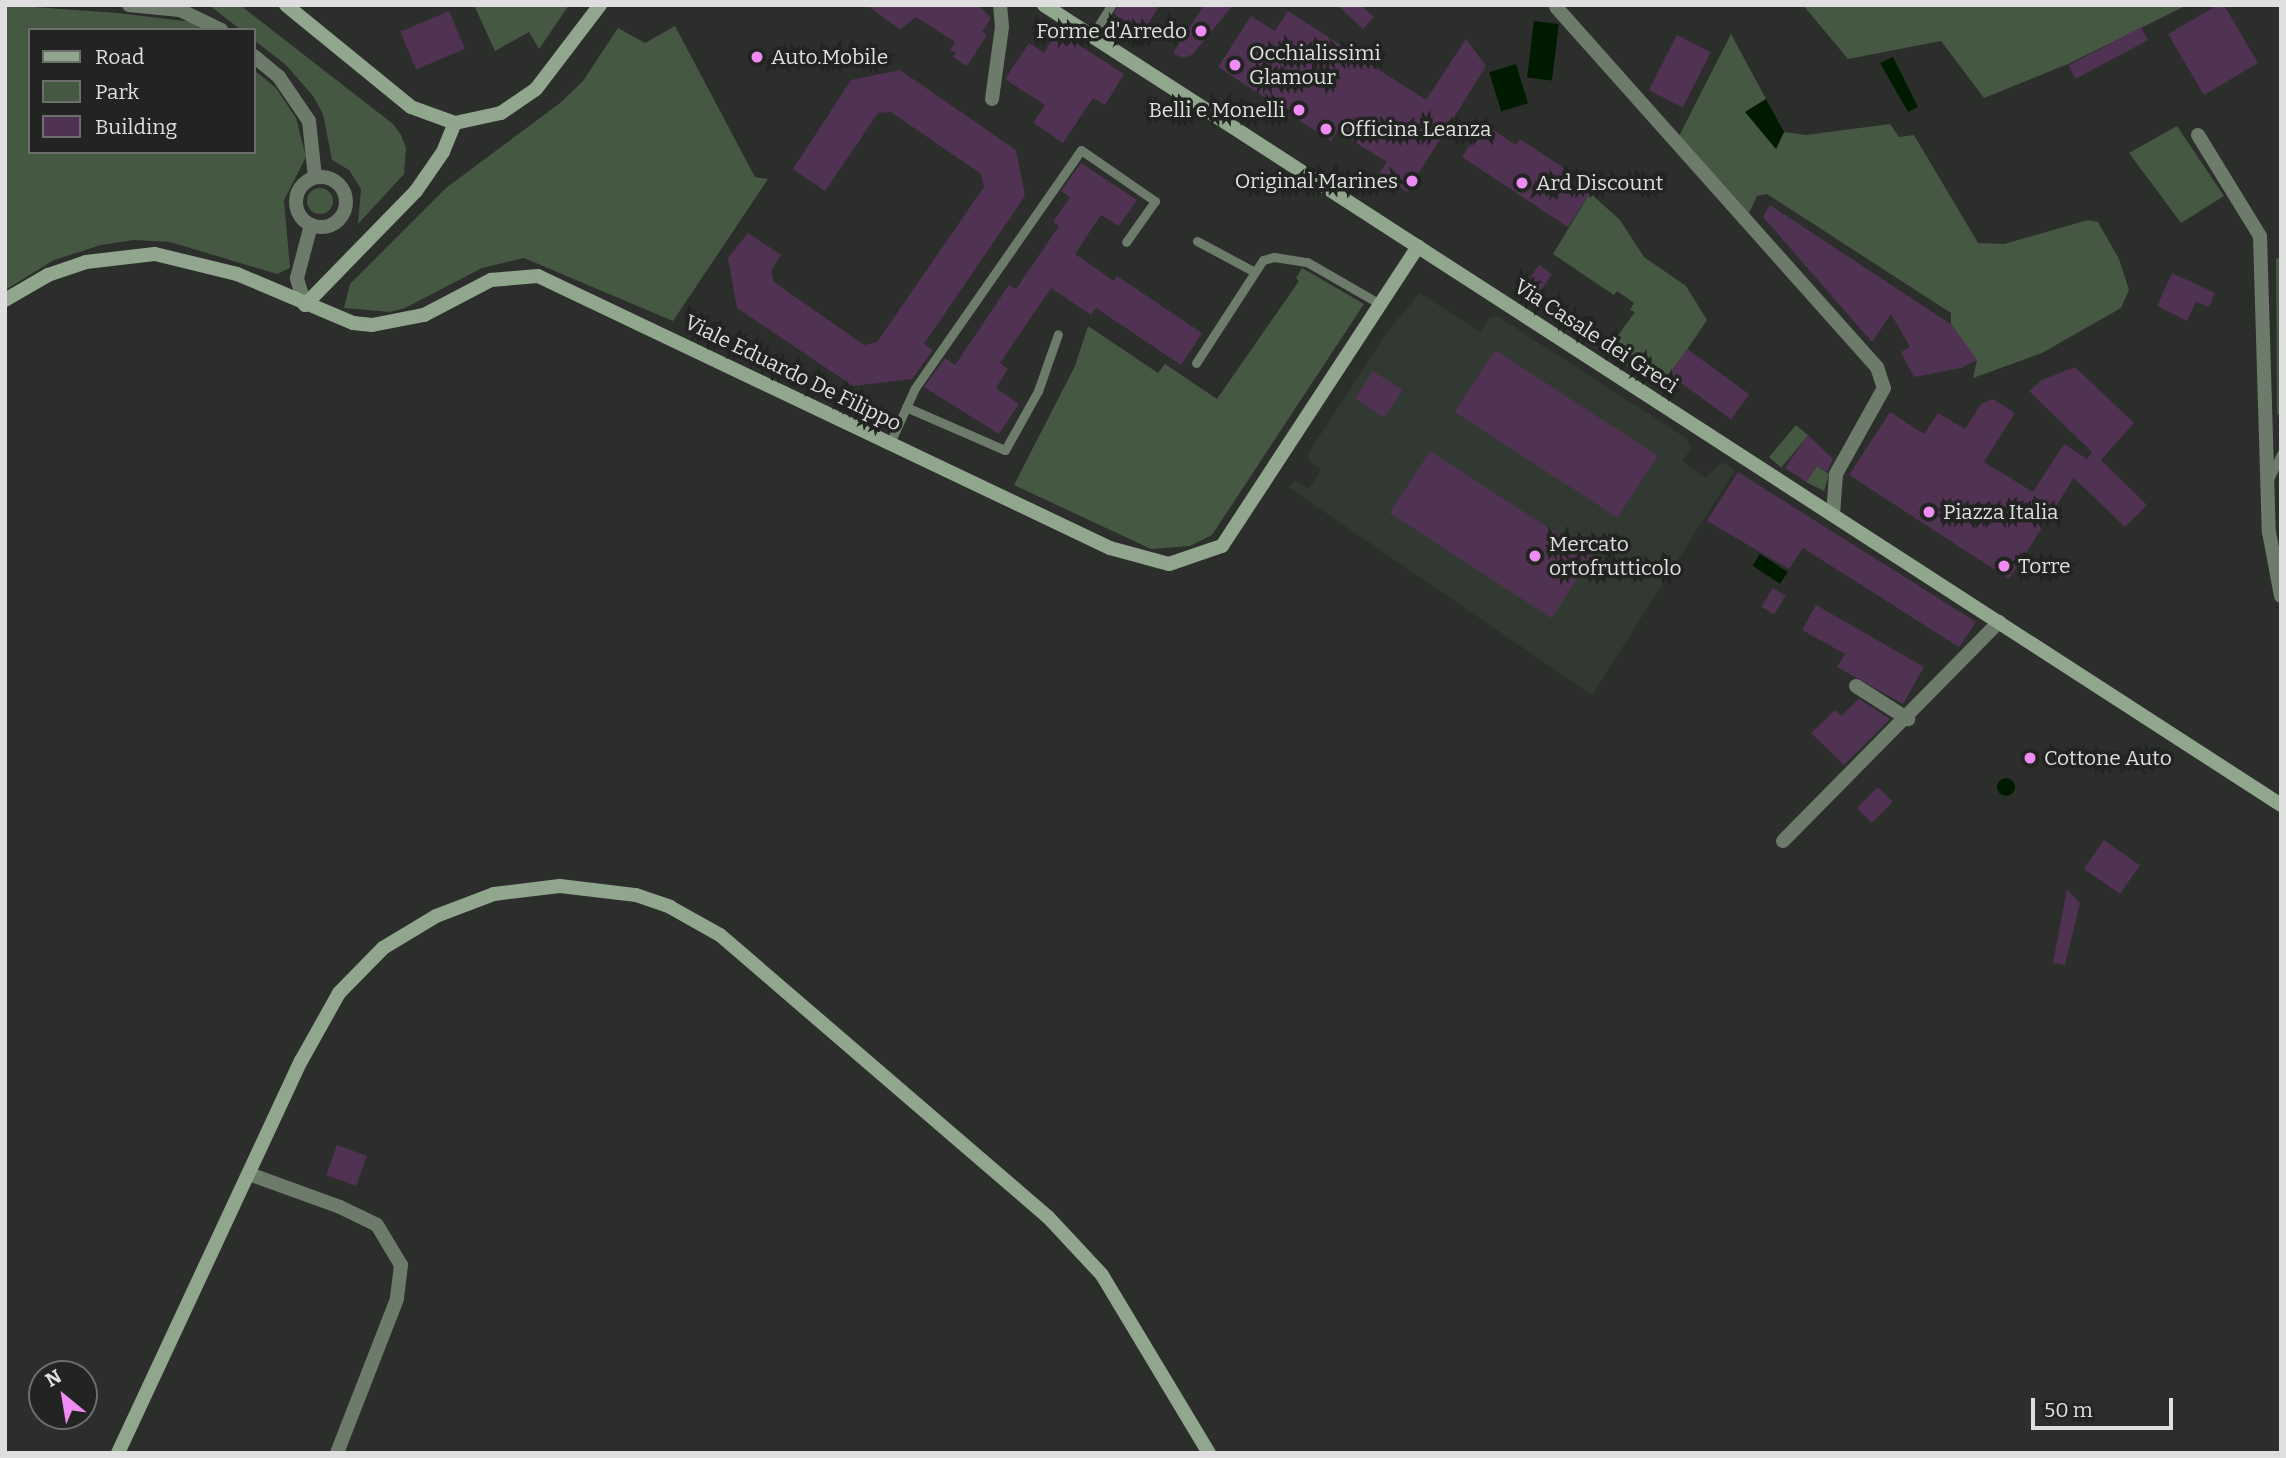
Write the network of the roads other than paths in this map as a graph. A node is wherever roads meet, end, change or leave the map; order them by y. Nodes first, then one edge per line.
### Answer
1 (129, 5) edge
2 (286, 5) edge
3 (600, 5) edge
4 (1000, 5) edge
5 (1044, 5) edge
6 (1111, 5) edge
7 (1556, 7) edge
8 (217, 28) edge
9 (1092, 36) junction
10 (256, 58) edge
11 (992, 99) dead end
12 (455, 123) junction
13 (2198, 135) dead end
14 (315, 177) junction
15 (311, 225) junction
16 (1197, 241) dead end
17 (1126, 242) dead end
18 (1418, 246) junction
19 (1253, 271) junction
20 (5, 300) edge
21 (1380, 304) junction
22 (305, 305) junction
23 (1058, 334) dead end
24 (1196, 363) dead end
25 (906, 407) junction
26 (890, 443) junction
27 (2281, 454) edge
28 (2267, 484) junction
29 (1833, 515) junction
30 (2281, 596) edge
31 (1998, 622) junction
32 (1857, 686) dead end
33 (1908, 719) junction
34 (2281, 806) edge
35 (1783, 841) dead end
36 (249, 1174) junction
37 (118, 1453) edge
38 (337, 1453) edge
39 (1209, 1453) edge

1 - 8 street
2 - 12 street
3 - 12 street
4 - 11 street
5 - 9 street, Via Casale dei Greci
6 - 9 lane
7 - 29 street
9 - 18 street, Via Casale dei Greci
10 - 14 street
12 - 22 street
13 - 28 street
14 - 15 street
14 - 15 street
15 - 22 street
16 - 19 lane
17 - 25 lane
18 - 21 street, Viale Eduardo De Filippo
18 - 29 street, Via Casale dei Greci
19 - 21 lane
19 - 24 lane
20 - 22 street, Viale Eduardo De Filippo
21 - 26 street, Viale Eduardo De Filippo
22 - 26 street, Viale Eduardo De Filippo
23 - 25 lane
25 - 26 lane
27 - 28 lane
28 - 30 street
29 - 31 street, Via Casale dei Greci
31 - 33 street
31 - 34 street, Via Casale dei Greci
32 - 33 street
33 - 35 street
36 - 37 street
36 - 38 street
36 - 39 street

